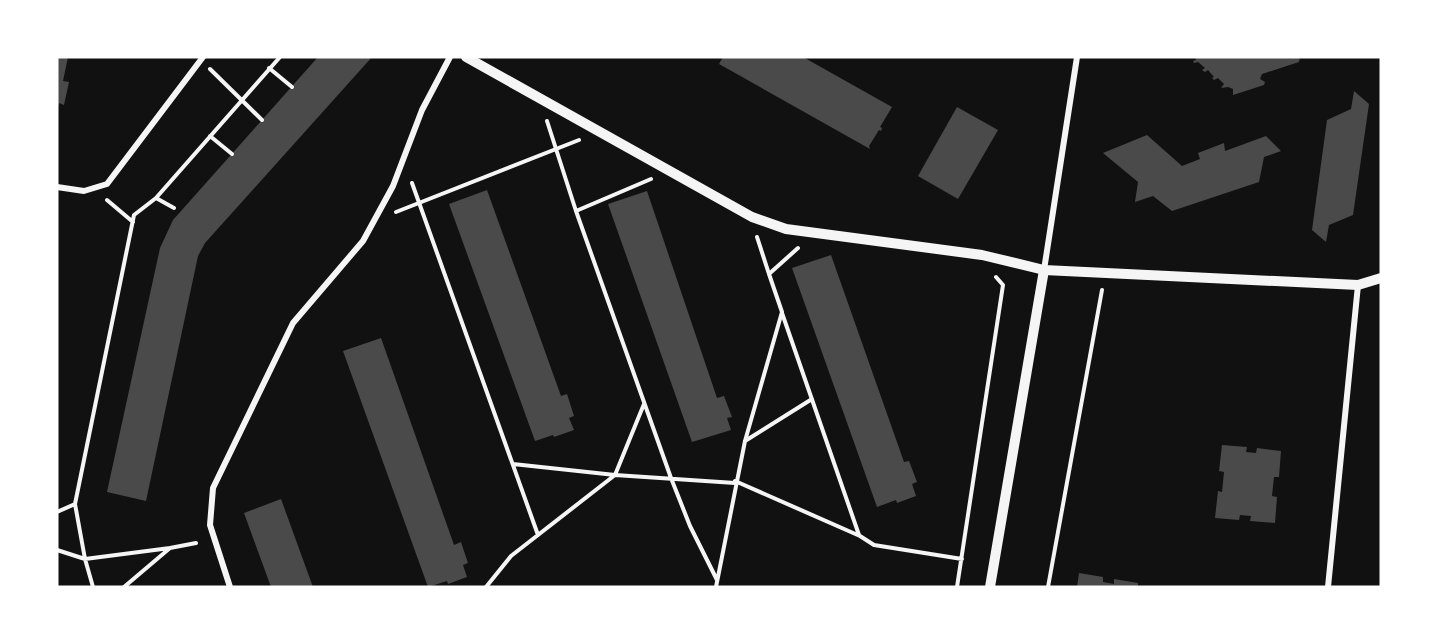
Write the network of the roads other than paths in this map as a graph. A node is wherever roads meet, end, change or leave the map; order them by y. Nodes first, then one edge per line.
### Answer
1 (450, 57) edge
2 (466, 57) edge
3 (1077, 57) edge
4 (202, 59) edge
5 (57, 187) edge
6 (1044, 270) junction
7 (1381, 278) edge
8 (1358, 285) junction
9 (230, 587) edge
10 (990, 587) edge
11 (1328, 587) edge

1 - 9 street
2 - 6 street
3 - 6 street
4 - 5 street
6 - 8 street
6 - 10 street
7 - 8 street
8 - 11 street

